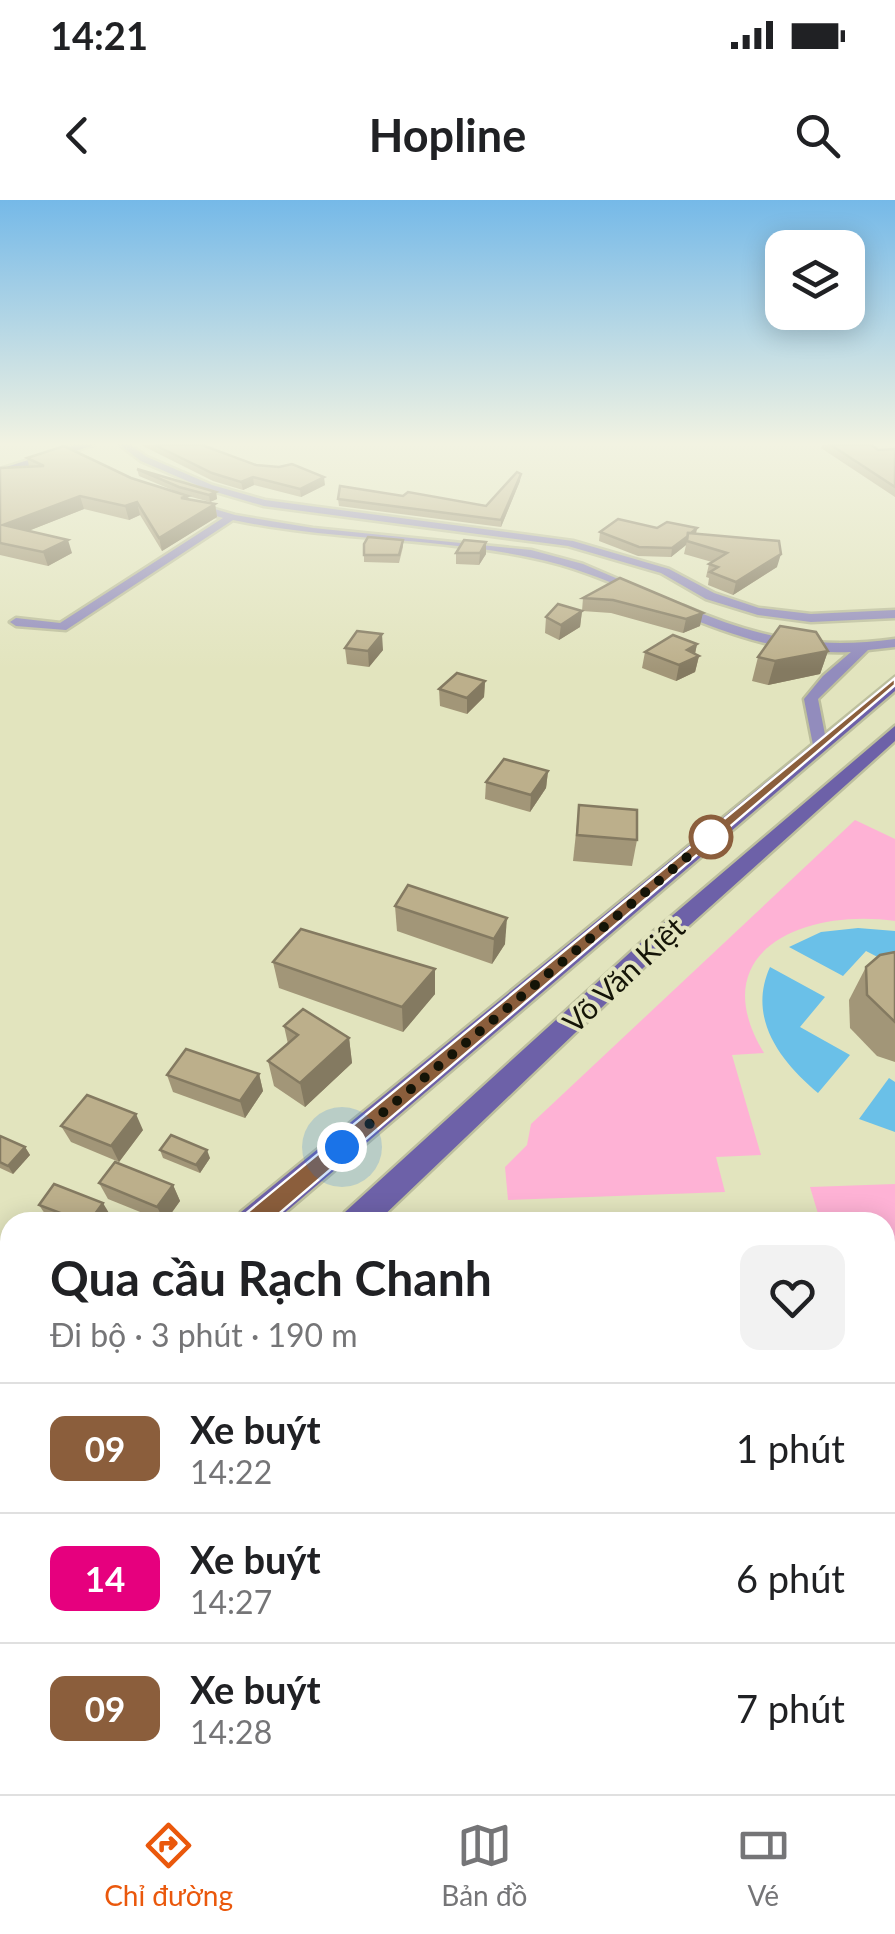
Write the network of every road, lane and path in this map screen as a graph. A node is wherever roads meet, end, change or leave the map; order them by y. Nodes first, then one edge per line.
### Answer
1 (227, 519) edge
2 (247, 519) edge
3 (389, 519) edge
4 (895, 614) edge
5 (16, 622) dead end
6 (895, 643) edge
7 (864, 648) junction
8 (895, 682) edge
9 (892, 739) edge
10 (820, 745) junction
11 (264, 1212) edge
12 (367, 1212) edge

1 - 5 street
2 - 7 street
3 - 4 street
6 - 7 street
7 - 10 street
8 - 10 main road, Võ Văn Kiệt
9 - 12 main road, Võ Văn Kiệt
10 - 11 main road, Võ Văn Kiệt

